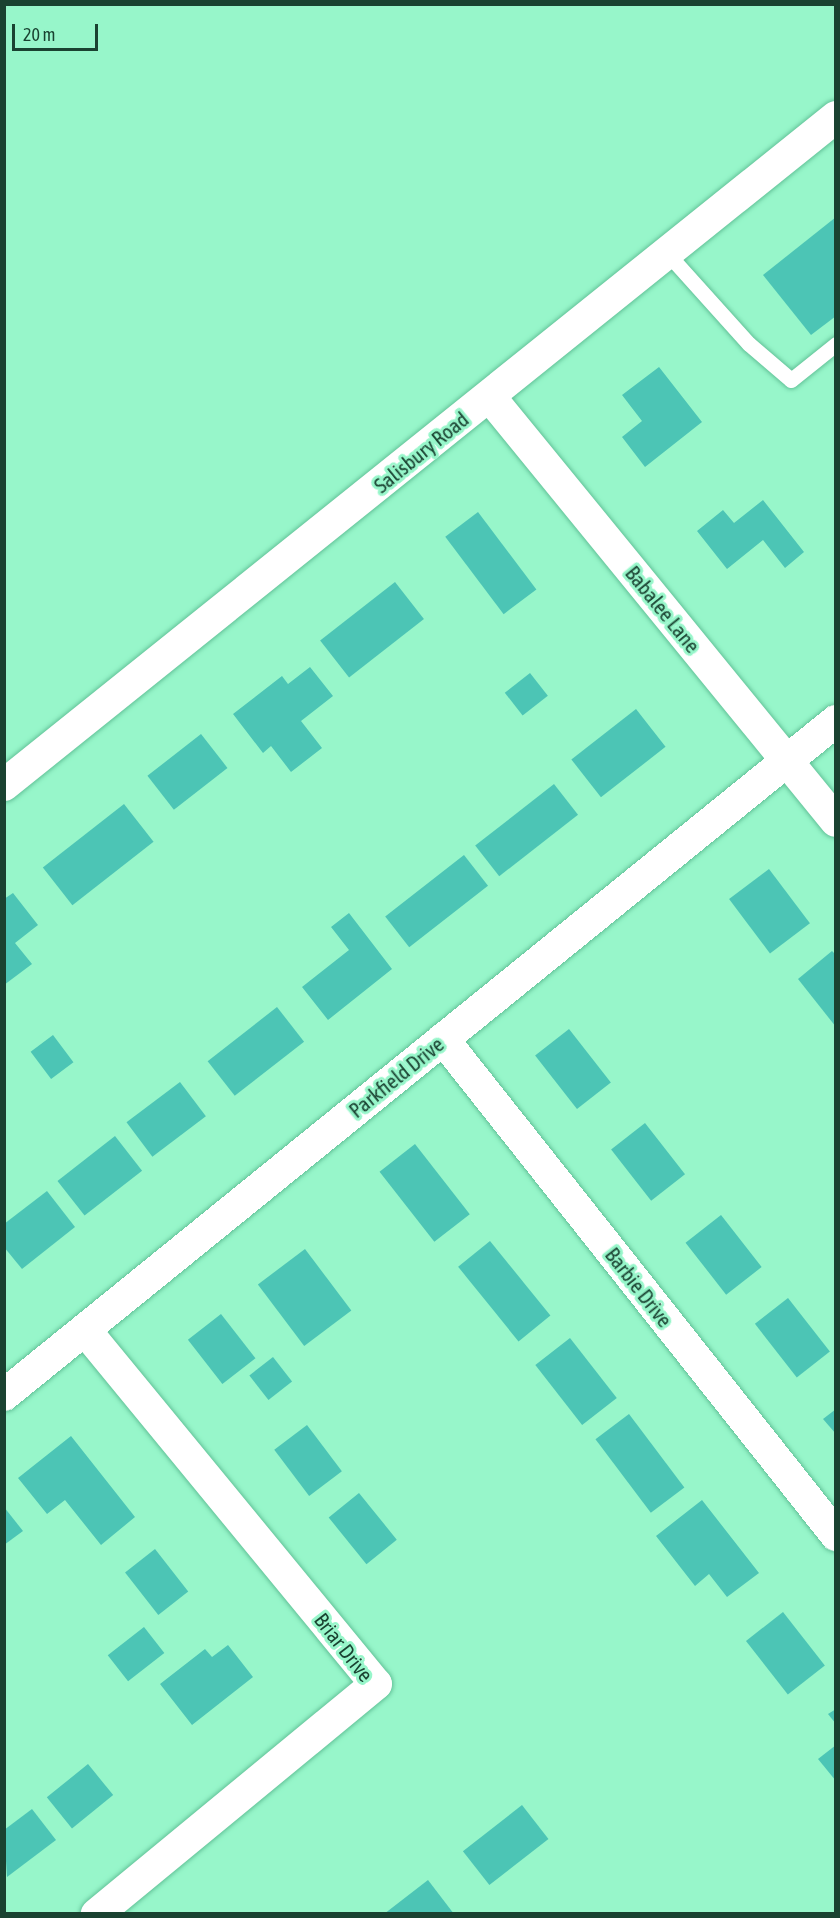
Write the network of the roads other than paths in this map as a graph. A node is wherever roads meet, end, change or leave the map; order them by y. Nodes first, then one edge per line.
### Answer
1 (836, 117) edge
2 (668, 253) junction
3 (836, 344) edge
4 (490, 397) junction
5 (836, 721) edge
6 (787, 760) junction
7 (4, 785) edge
8 (836, 821) edge
9 (442, 1039) junction
10 (85, 1330) junction
11 (4, 1395) edge
12 (836, 1535) edge
13 (97, 1914) edge

1 - 2 street, Salisbury Road
2 - 3 lane
2 - 4 street, Salisbury Road
4 - 6 street, Babalee Lane
4 - 7 street, Salisbury Road
5 - 6 street, Parkfield Drive
6 - 8 street, Babalee Lane
6 - 9 street, Parkfield Drive
9 - 10 street, Parkfield Drive
9 - 12 street, Barbie Drive
10 - 11 street, Parkfield Drive
10 - 13 street, Briar Drive

